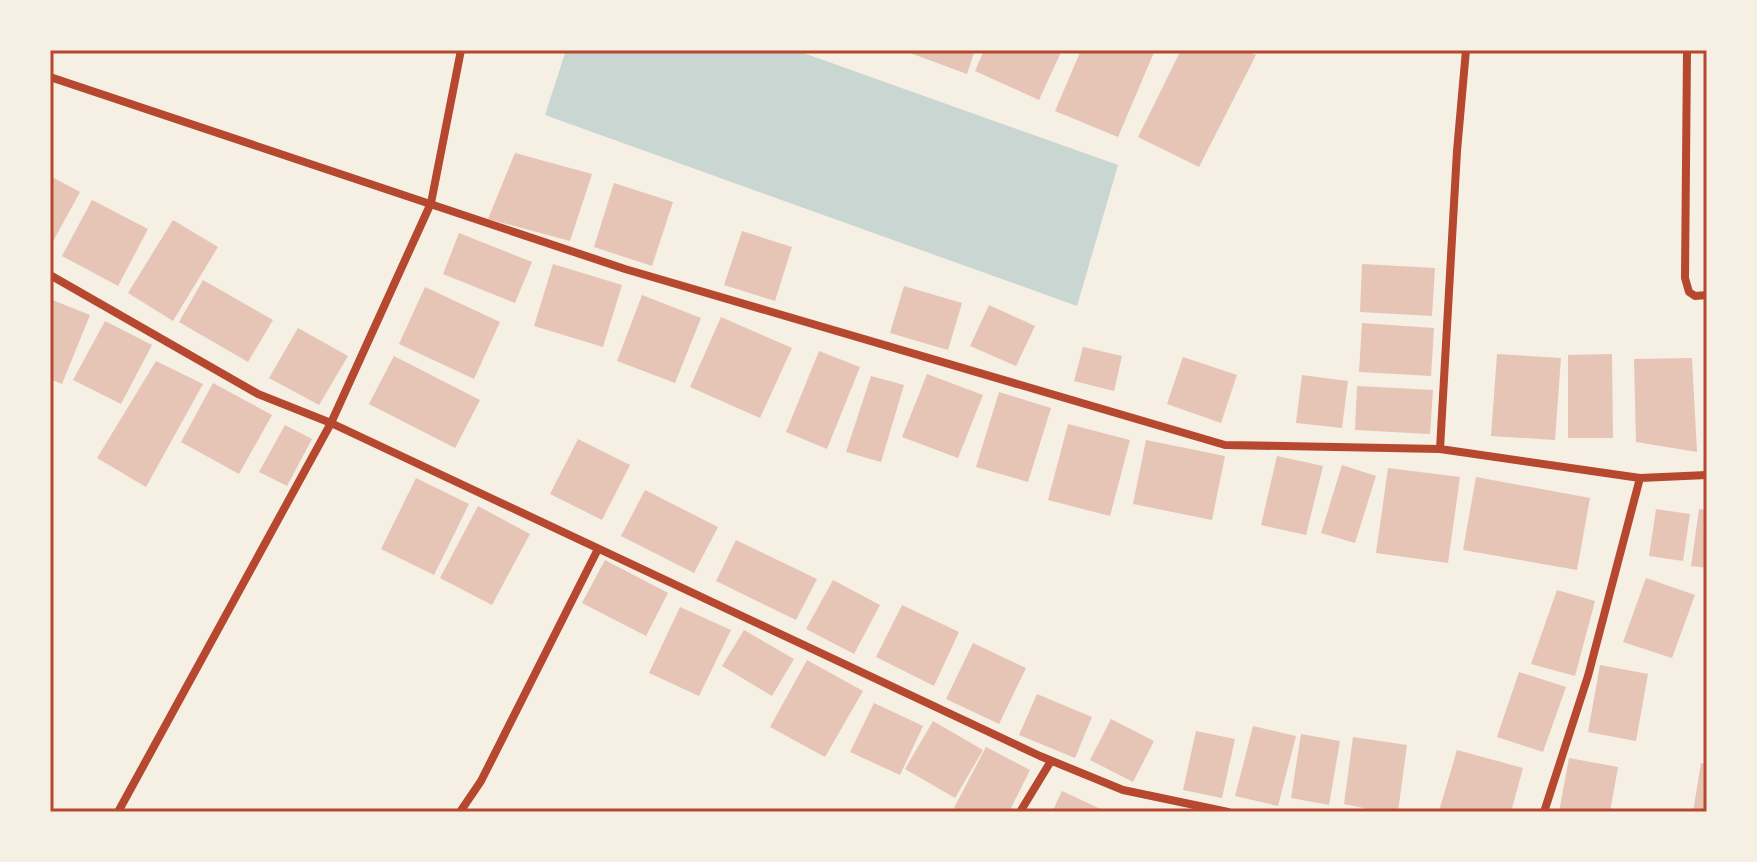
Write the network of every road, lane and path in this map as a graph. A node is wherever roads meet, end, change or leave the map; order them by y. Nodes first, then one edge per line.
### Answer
1 (461, 50) edge
2 (1466, 50) edge
3 (1687, 50) edge
4 (50, 77) edge
5 (431, 203) junction
6 (50, 275) edge
7 (1707, 295) edge
8 (331, 423) junction
9 (1440, 449) junction
10 (1707, 475) edge
11 (1640, 478) junction
12 (598, 549) junction
13 (1051, 761) junction
14 (118, 812) edge
15 (460, 812) edge
16 (1020, 812) edge
17 (1228, 812) edge
18 (1544, 812) edge

1 - 5 street
2 - 9 street
3 - 7 street
4 - 5 street
5 - 8 street
5 - 9 street
6 - 8 street
8 - 12 street
8 - 14 street
9 - 11 street
10 - 11 street
11 - 18 street
12 - 13 street
12 - 15 street
13 - 16 street
13 - 17 street

